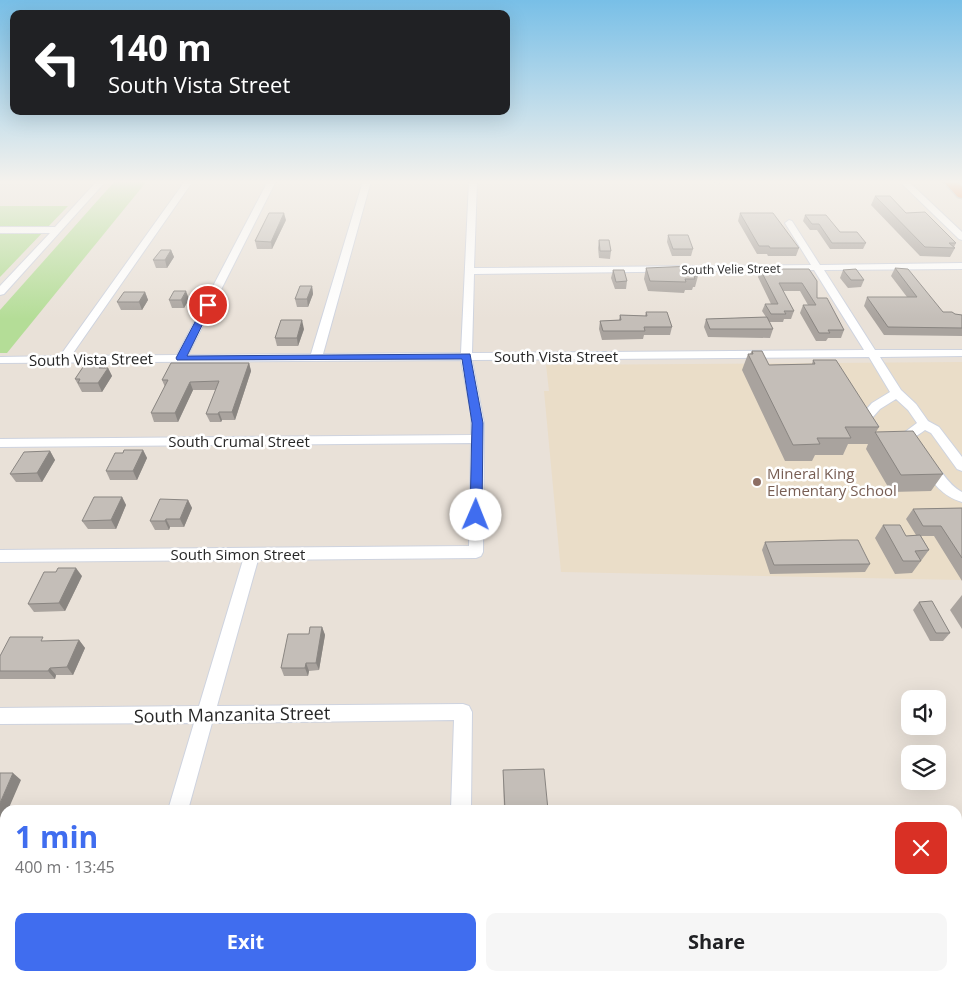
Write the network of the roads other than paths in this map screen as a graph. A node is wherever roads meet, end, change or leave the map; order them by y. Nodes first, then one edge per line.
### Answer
1 (60, 227) edge
2 (157, 227) edge
3 (249, 227) edge
4 (355, 227) edge
5 (471, 227) edge
6 (791, 227) edge
7 (951, 227) edge
8 (0, 230) edge
9 (57, 230) junction
10 (962, 237) edge
11 (962, 266) edge
12 (818, 268) junction
13 (470, 271) junction
14 (1, 289) edge
15 (962, 353) edge
16 (873, 354) junction
17 (466, 356) junction
18 (181, 358) junction
19 (316, 358) junction
20 (0, 360) edge
21 (63, 360) junction
22 (897, 393) junction
23 (924, 424) junction
24 (478, 439) junction
25 (0, 443) edge
26 (924, 458) edge
27 (962, 466) edge
28 (962, 497) edge
29 (252, 554) junction
30 (0, 556) edge
31 (206, 714) junction
32 (0, 716) edge
33 (179, 805) edge
34 (461, 805) edge

1 - 9 street
2 - 21 street
3 - 18 street
4 - 19 street
5 - 13 street
6 - 12 street
7 - 10 street
8 - 9 street
9 - 14 street
11 - 12 street, South Velie Street
12 - 13 street, South Velie Street
12 - 16 street
13 - 17 street
15 - 16 street, South Vista Street
16 - 17 street, South Vista Street
16 - 22 street
17 - 19 street, South Vista Street
17 - 24 street
18 - 19 street, South Vista Street
18 - 21 street, South Vista Street
20 - 21 street, South Vista Street
22 - 23 street
22 - 23 street
23 - 27 street
24 - 25 street, South Crumal Street
24 - 29 street, South Simon Street
26 - 28 street
29 - 30 street, South Simon Street
29 - 31 street
31 - 32 street, South Manzanita Street
31 - 33 street
31 - 34 street, South Manzanita Street

